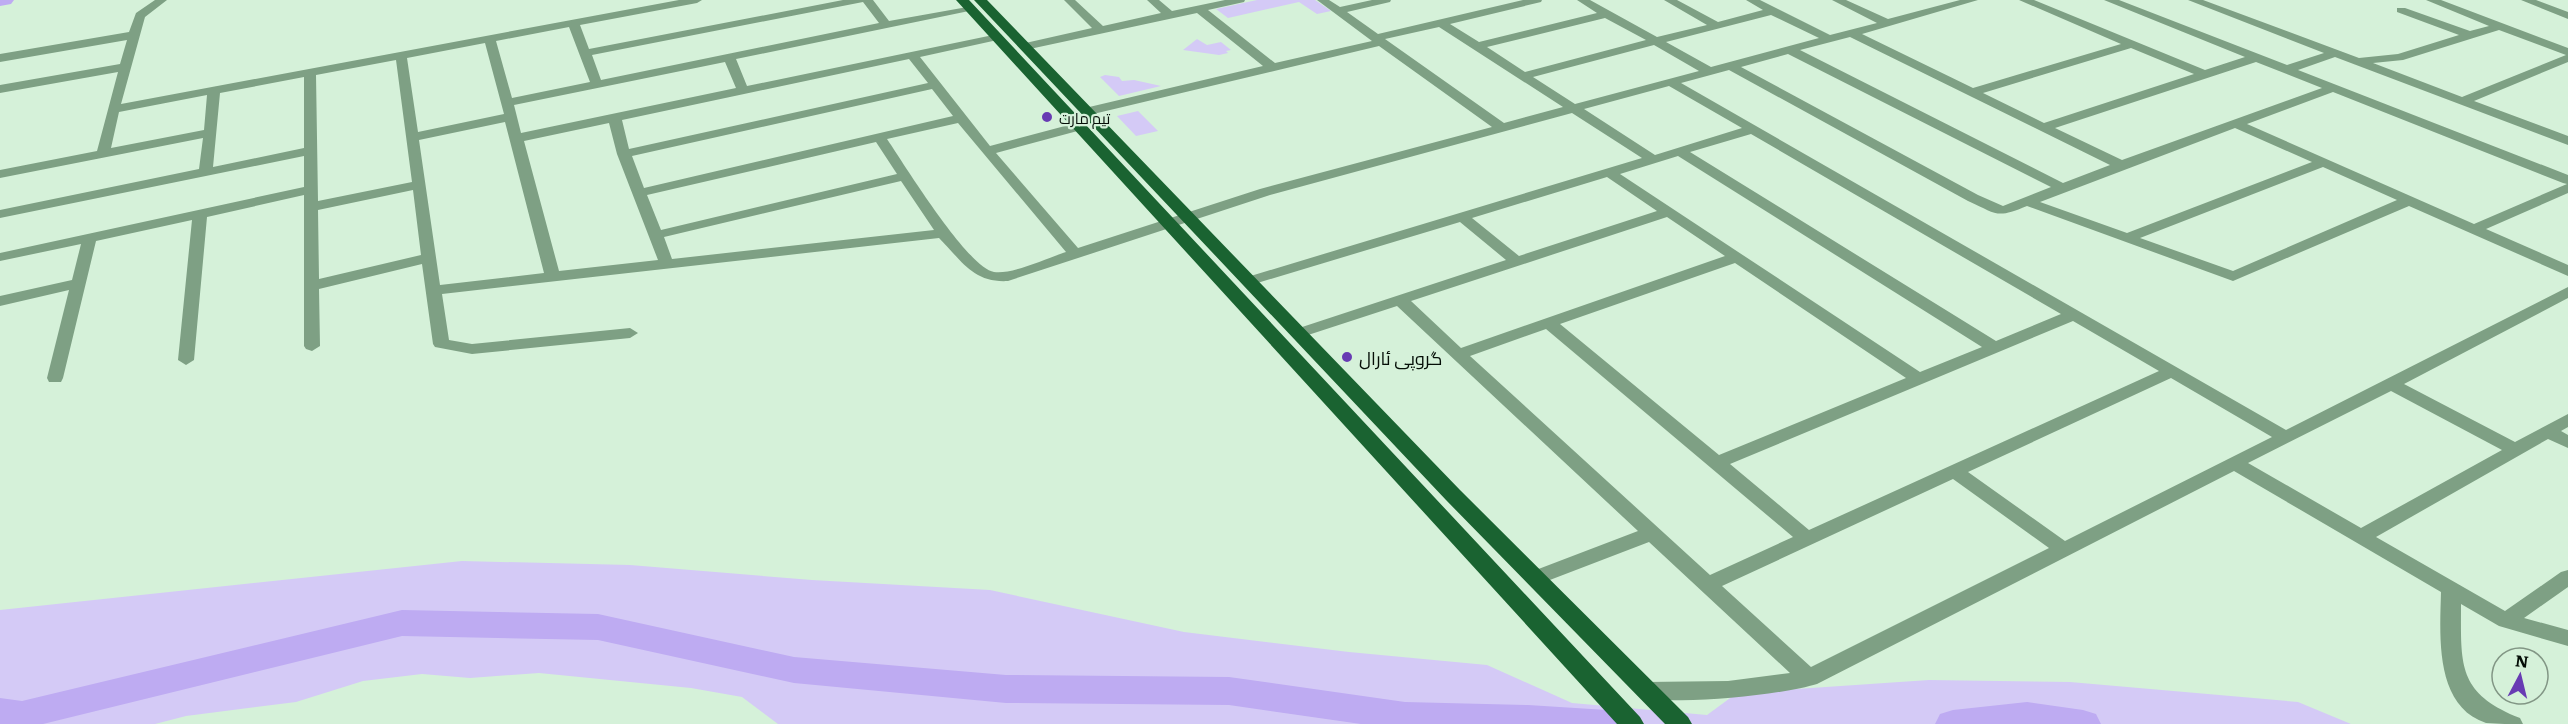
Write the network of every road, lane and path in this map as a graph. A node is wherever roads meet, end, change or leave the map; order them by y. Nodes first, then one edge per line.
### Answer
1 (162, 0) edge
2 (697, 0) edge
3 (860, 0) edge
4 (867, 0) edge
5 (1069, 0) edge
6 (1152, 0) edge
7 (1240, 0) edge
8 (1322, 0) edge
9 (1386, 0) edge
10 (1537, 0) edge
11 (1582, 0) edge
12 (1669, 0) edge
13 (1751, 0) edge
14 (1837, 0) edge
15 (1973, 0) edge
16 (2024, 0) edge
17 (2109, 0) edge
18 (2193, 0) edge
19 (2431, 0) edge
20 (2526, 0) edge
21 (2568, 1) edge
22 (970, 2) edge
23 (2546, 8) junction
24 (1199, 9) junction
25 (1773, 10) junction
26 (2401, 10) dead end
27 (1338, 11) junction
28 (1606, 14) junction
29 (1170, 15) junction
30 (2568, 16) edge
31 (573, 23) junction
32 (1441, 23) junction
33 (1887, 23) junction
34 (886, 25) junction
35 (1716, 25) junction
36 (2500, 26) junction
37 (1101, 30) junction
38 (1851, 33) junction
39 (134, 34) junction
40 (2472, 36) junction
41 (998, 37) junction
42 (490, 39) junction
43 (1829, 39) junction
44 (1379, 40) junction
45 (1656, 41) junction
46 (2130, 45) junction
47 (1025, 46) junction
48 (1477, 46) junction
49 (1791, 50) junction
50 (2568, 51) edge
51 (585, 53) junction
52 (2336, 53) junction
53 (401, 55) junction
54 (912, 55) junction
55 (729, 57) junction
56 (0, 58) edge
57 (2255, 58) junction
58 (2568, 58) edge
59 (2358, 61) junction
60 (1731, 66) junction
61 (124, 67) junction
62 (1273, 68) junction
63 (2286, 70) junction
64 (1710, 72) junction
65 (309, 73) junction
66 (2204, 74) junction
67 (1523, 76) junction
68 (1671, 82) junction
69 (597, 84) junction
70 (935, 85) junction
71 (2333, 88) junction
72 (0, 89) edge
73 (743, 90) junction
74 (214, 91) junction
75 (1972, 92) junction
76 (2463, 101) junction
77 (507, 103) junction
78 (1574, 108) junction
79 (113, 109) junction
80 (510, 117) junction
81 (615, 118) junction
82 (961, 118) junction
83 (1084, 119) junction
84 (2234, 123) junction
85 (2044, 127) junction
86 (1502, 128) junction
87 (1754, 129) junction
88 (210, 133) junction
89 (2564, 136) edge
90 (413, 137) junction
91 (879, 137) junction
92 (518, 138) junction
93 (310, 151) junction
94 (987, 151) junction
95 (1680, 152) junction
96 (103, 154) junction
97 (624, 154) junction
98 (1654, 160) junction
99 (2322, 162) junction
100 (2121, 165) junction
101 (206, 172) junction
102 (1610, 173) junction
103 (0, 174) edge
104 (904, 176) junction
105 (2568, 180) edge
106 (419, 185) junction
107 (2061, 187) junction
108 (2568, 188) edge
109 (310, 190) junction
110 (639, 193) junction
111 (2410, 200) junction
112 (2028, 202) junction
113 (310, 207) junction
114 (1668, 212) junction
115 (0, 214) edge
116 (200, 214) junction
117 (1190, 217) junction
118 (1462, 217) junction
119 (1168, 222) junction
120 (2475, 229) junction
121 (943, 233) junction
122 (656, 235) junction
123 (90, 237) junction
124 (2126, 238) junction
125 (1075, 254) junction
126 (0, 257) edge
127 (1737, 257) junction
128 (429, 258) junction
129 (1517, 262) junction
130 (667, 264) junction
131 (2568, 271) edge
132 (553, 277) junction
133 (1249, 281) junction
134 (79, 283) junction
135 (311, 286) junction
136 (433, 290) junction
137 (1400, 300) junction
138 (2563, 300) edge
139 (0, 301) edge
140 (2073, 315) junction
141 (1549, 323) junction
142 (630, 333) dead end
143 (1299, 333) junction
144 (312, 346) dead end
145 (1994, 347) junction
146 (1459, 354) junction
147 (186, 360) dead end
148 (2171, 372) junction
149 (55, 378) dead end
150 (1918, 378) junction
151 (2391, 384) junction
152 (2568, 420) edge
153 (2548, 432) junction
154 (2286, 437) junction
155 (2568, 442) edge
156 (2516, 450) junction
157 (2234, 463) junction
158 (1716, 464) junction
159 (1954, 471) junction
160 (1653, 533) junction
161 (2361, 537) junction
162 (1808, 539) junction
163 (2063, 549) junction
164 (2568, 577) edge
165 (1535, 578) junction
166 (1707, 584) junction
167 (2451, 591) junction
168 (2506, 621) junction
169 (2568, 638) edge
170 (1809, 678) junction
171 (1649, 693) junction
172 (1632, 724) edge
173 (1680, 724) edge
174 (2512, 724) edge

1 - 39 street
2 - 31 street
3 - 51 street
4 - 34 street
5 - 37 street
6 - 29 street
7 - 24 street
8 - 27 street
9 - 27 street
10 - 32 street
11 - 28 street
12 - 35 street
13 - 25 street
14 - 33 street
15 - 33 street
16 - 46 street
17 - 57 street
18 - 52 street
19 - 36 street
20 - 23 street
21 - 23 street
22 - 34 street
22 - 41 main road
22 - 47 main road
23 - 30 street
24 - 29 street
24 - 62 street
25 - 35 street
25 - 43 street
26 - 40 street
27 - 44 street
28 - 45 street
28 - 48 street
29 - 37 street
31 - 42 street
31 - 51 street
32 - 44 street
32 - 48 street
33 - 38 street
34 - 55 street
35 - 45 street
36 - 40 street
36 - 50 street
37 - 47 street
38 - 43 street
38 - 75 street
39 - 56 street
39 - 61 street
40 - 59 street
41 - 54 street
41 - 83 main road
42 - 53 street
42 - 77 street
43 - 49 street
44 - 62 street
44 - 86 street
45 - 64 street
45 - 67 street
46 - 66 street
46 - 75 street
47 - 83 main road
48 - 67 street
49 - 60 street
49 - 107 street
51 - 69 street
52 - 59 street
52 - 63 street
53 - 65 street
53 - 90 street
54 - 70 street
54 - 73 street
55 - 69 street
55 - 73 street
57 - 63 street
57 - 66 street
58 - 76 street
59 - 76 street
60 - 64 street
60 - 112 street
61 - 72 street
61 - 79 street
62 - 83 street
63 - 71 street
64 - 68 street
65 - 74 street
65 - 93 street
66 - 85 street
67 - 78 street
68 - 78 street
68 - 87 street
69 - 77 street
70 - 82 street
70 - 97 street
71 - 84 street
71 - 105 street
73 - 81 street
74 - 79 street
74 - 88 street
75 - 85 street
76 - 89 street
77 - 80 street
78 - 86 street
78 - 98 street
79 - 96 street
80 - 90 street
80 - 92 street
81 - 92 street
81 - 97 street
82 - 91 street
82 - 94 street
83 - 94 street
83 - 117 main road
83 - 119 main road
84 - 99 street
84 - 100 street
85 - 100 street
86 - 117 street
87 - 95 street
87 - 140 street
88 - 96 street
88 - 101 street
90 - 106 street
91 - 104 street
91 - 110 street
92 - 132 street
93 - 101 street
93 - 109 street
94 - 125 street
95 - 98 street
95 - 145 street
96 - 103 street
97 - 110 street
98 - 102 street
99 - 111 street
99 - 124 street
100 - 107 street
101 - 115 street
102 - 114 street
102 - 118 street
104 - 121 street
104 - 122 street
106 - 113 street
106 - 128 street
107 - 112 street
108 - 120 street
109 - 113 street
109 - 116 street
110 - 122 street
111 - 120 street
111 - 124 street
112 - 124 street
113 - 135 street
114 - 127 street
114 - 129 street
116 - 123 street
116 - 147 street
117 - 119 street
117 - 133 main road
118 - 129 street
118 - 133 street
119 - 125 street
119 - 172 main road
120 - 131 street
121 - 125 street
121 - 130 street
122 - 130 street
123 - 126 street
123 - 134 street
127 - 141 street
127 - 150 street
128 - 135 street
128 - 136 street
129 - 137 street
130 - 132 street
132 - 136 street
133 - 143 main road
134 - 139 street
134 - 149 street
135 - 144 street
136 - 142 street
137 - 143 street
137 - 146 street
138 - 151 street
140 - 145 street
140 - 148 street
141 - 146 street
141 - 158 street
143 - 165 main road
145 - 150 street
146 - 160 street
148 - 154 street
148 - 159 street
150 - 158 street
151 - 154 street
151 - 156 street
152 - 153 street
153 - 155 street
153 - 156 street
154 - 157 street
156 - 161 street
157 - 161 street
157 - 163 street
158 - 162 street
159 - 162 street
159 - 163 street
160 - 165 street
160 - 166 street
161 - 167 street
162 - 166 street
163 - 170 street
164 - 168 street
165 - 171 main road
166 - 170 street
167 - 168 street
167 - 174 street
168 - 169 street
170 - 171 street
171 - 173 main road

